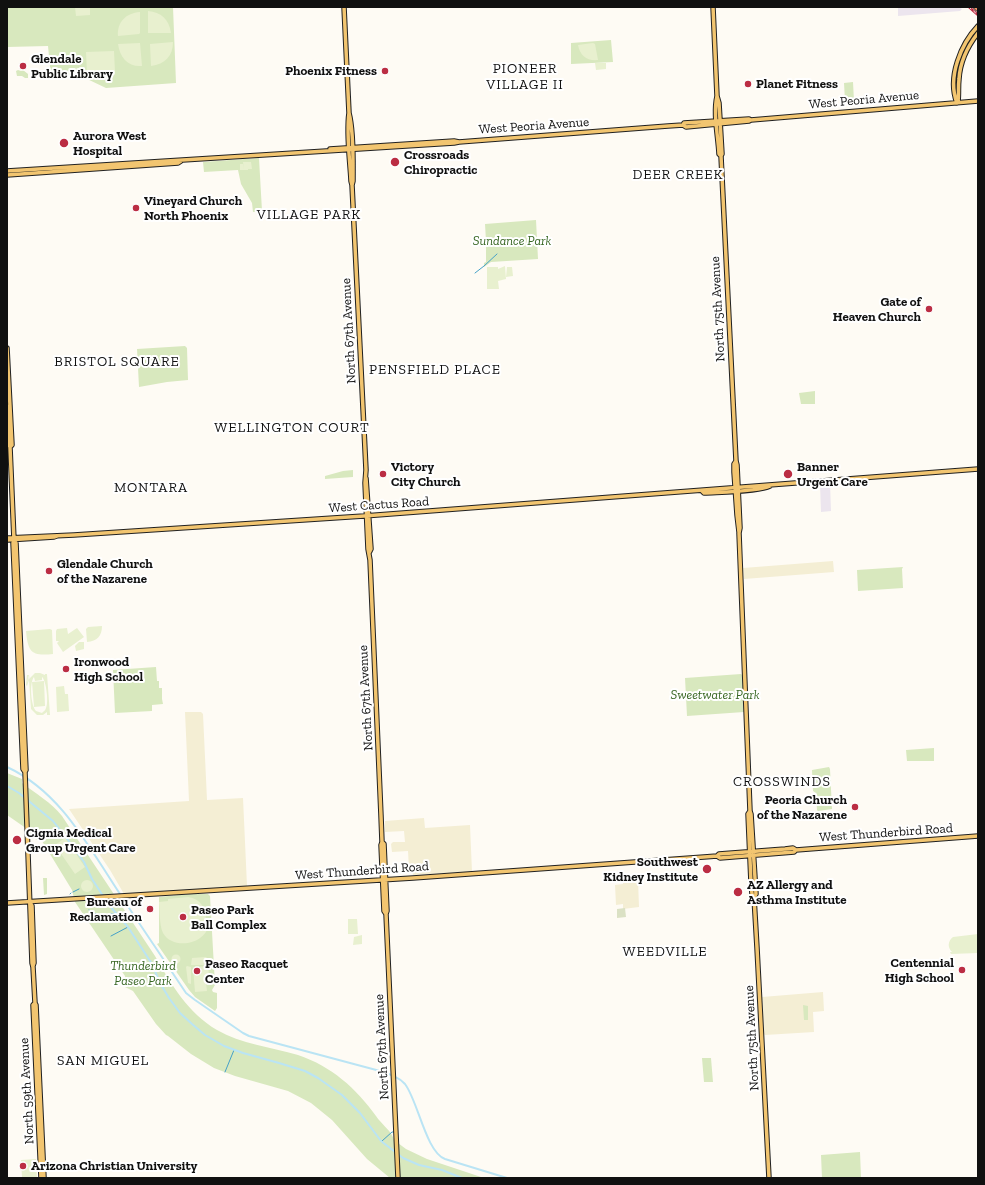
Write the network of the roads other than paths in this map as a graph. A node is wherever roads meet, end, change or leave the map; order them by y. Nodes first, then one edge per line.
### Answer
1 (344, 7) edge
2 (713, 7) edge
3 (978, 26) edge
4 (978, 33) edge
5 (962, 55) junction
6 (978, 101) edge
7 (958, 102) junction
8 (719, 122) junction
9 (443, 141) junction
10 (459, 142) junction
11 (427, 145) junction
12 (351, 149) junction
13 (722, 154) junction
14 (181, 161) junction
15 (132, 163) junction
16 (114, 168) junction
17 (7, 171) edge
18 (32, 172) junction
19 (7, 175) edge
20 (7, 348) edge
21 (7, 406) edge
22 (10, 447) junction
23 (978, 469) edge
24 (737, 489) junction
25 (368, 516) junction
26 (740, 531) junction
27 (7, 539) edge
28 (14, 539) junction
29 (18, 668) junction
30 (22, 672) junction
31 (25, 775) junction
32 (978, 836) edge
33 (751, 854) junction
34 (384, 879) junction
35 (30, 902) junction
36 (7, 903) edge
37 (30, 922) junction
38 (33, 928) junction
39 (33, 967) junction
40 (43, 1178) edge
41 (398, 1178) edge
42 (768, 1178) edge

1 - 12 main road, North 67th Avenue
2 - 8 main road, North 75th Avenue
3 - 5 main road
4 - 5 main road
5 - 7 main road
6 - 7 main road, West Peoria Avenue
7 - 8 main road, West Peoria Avenue
8 - 10 main road, West Peoria Avenue
8 - 13 main road, North 75th Avenue
8 - 13 main road, North 75th Avenue
9 - 10 main road, West Peoria Avenue
9 - 11 main road
9 - 12 main road, West Peoria Avenue
10 - 11 main road, West Peoria Avenue
11 - 12 main road, West Peoria Avenue
12 - 14 main road, West Peoria Avenue
12 - 25 main road, North 67th Avenue
13 - 24 main road, North 75th Avenue
14 - 15 main road, West Peoria Avenue
14 - 16 main road, West Peoria Avenue
15 - 16 main road
15 - 18 main road, West Peoria Avenue
16 - 18 main road, West Peoria Avenue
17 - 18 main road, West Peoria Avenue
18 - 19 main road, West Peoria Avenue
20 - 22 main road, North 59th Avenue
21 - 22 main road, North 59th Avenue
22 - 28 main road, North 59th Avenue
23 - 24 main road, West Cactus Road
24 - 25 main road, West Cactus Road
24 - 26 main road, North 75th Avenue
24 - 26 main road, North 75th Avenue
25 - 28 main road, West Cactus Road
25 - 34 main road, North 67th Avenue
26 - 33 main road, North 75th Avenue
27 - 28 main road, West Cactus Road
28 - 29 main road, North 59th Avenue
28 - 30 main road, North 59th Avenue
29 - 30 main road
29 - 31 main road, North 59th Avenue
30 - 31 main road, North 59th Avenue
31 - 35 main road, North 59th Avenue
32 - 33 main road, West Thunderbird Road
33 - 34 main road, West Thunderbird Road
33 - 42 main road, North 75th Avenue
34 - 35 main road, West Thunderbird Road
34 - 41 main road, North 67th Avenue
35 - 36 main road, West Thunderbird Road
35 - 37 main road, North 59th Avenue
35 - 38 main road, North 59th Avenue
37 - 38 main road
37 - 39 main road, North 59th Avenue
38 - 39 main road, North 59th Avenue
39 - 40 main road, North 59th Avenue

